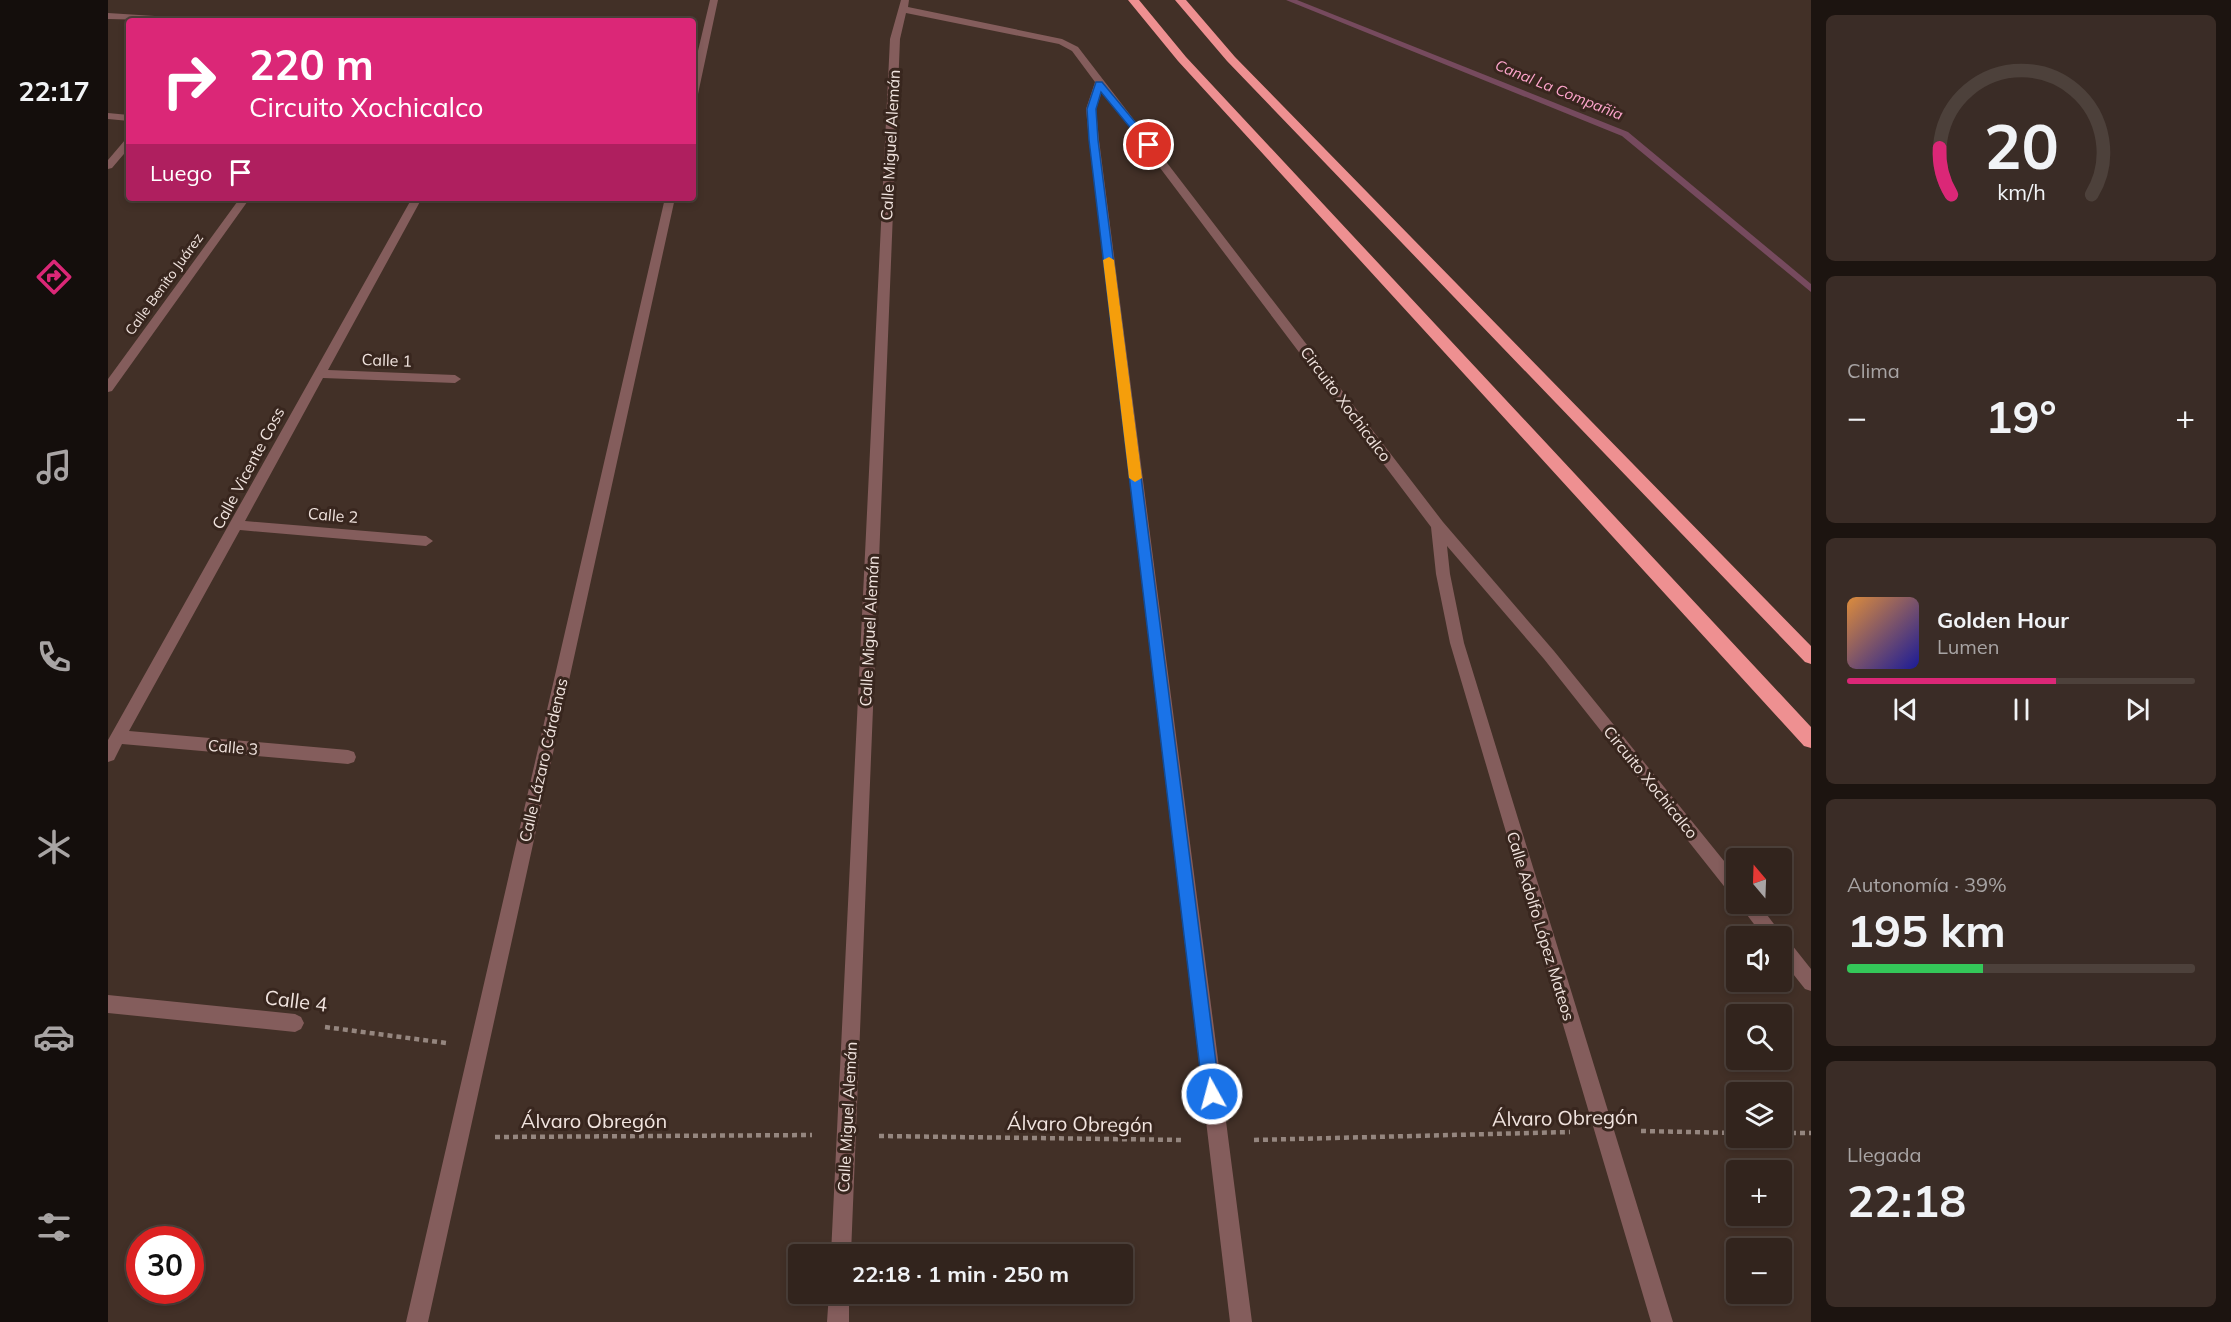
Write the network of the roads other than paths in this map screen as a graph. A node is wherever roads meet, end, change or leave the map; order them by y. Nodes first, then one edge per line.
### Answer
1 (714, 0) edge
2 (1133, 0) edge
3 (1180, 0) edge
4 (904, 4) edge
5 (108, 16) edge
6 (139, 18) edge
7 (696, 81) edge
8 (1099, 84) junction
9 (108, 116) edge
10 (126, 118) edge
11 (126, 145) edge
12 (108, 166) edge
13 (243, 201) edge
14 (415, 201) edge
15 (669, 201) edge
16 (318, 374) junction
17 (455, 379) dead end
18 (108, 388) edge
19 (237, 525) junction
20 (1438, 526) junction
21 (426, 541) dead end
22 (1811, 657) edge
23 (118, 737) junction
24 (1811, 740) edge
25 (108, 755) edge
26 (348, 757) dead end
27 (1726, 876) edge
28 (1756, 914) edge
29 (1766, 926) edge
30 (1792, 959) edge
31 (1811, 983) edge
32 (108, 1004) edge
33 (294, 1023) road end
34 (841, 1244) edge
35 (839, 1304) edge
36 (417, 1322) edge
37 (838, 1322) edge
38 (1241, 1322) edge
39 (1662, 1322) edge

1 - 7 street
2 - 24 highway
3 - 22 highway
4 - 8 street, Circuito Xochicalco
4 - 34 street, Calle Miguel Alemán
5 - 6 street
8 - 20 street, Circuito Xochicalco
8 - 38 street
9 - 10 street
11 - 12 street
13 - 18 street, Calle Benito Juárez
14 - 16 street, Calle Vicente Coss
15 - 36 street, Calle Lázaro Cárdenas
16 - 17 street, Calle 1
16 - 19 street, Calle Vicente Coss
19 - 21 street, Calle 2
19 - 23 street, Calle Vicente Coss
20 - 27 street, Circuito Xochicalco
20 - 39 street, Calle Adolfo López Mateos
23 - 25 street, Calle Vicente Coss
23 - 26 street, Calle 3
28 - 29 street
30 - 31 street
32 - 33 street, Calle 4
35 - 37 street

